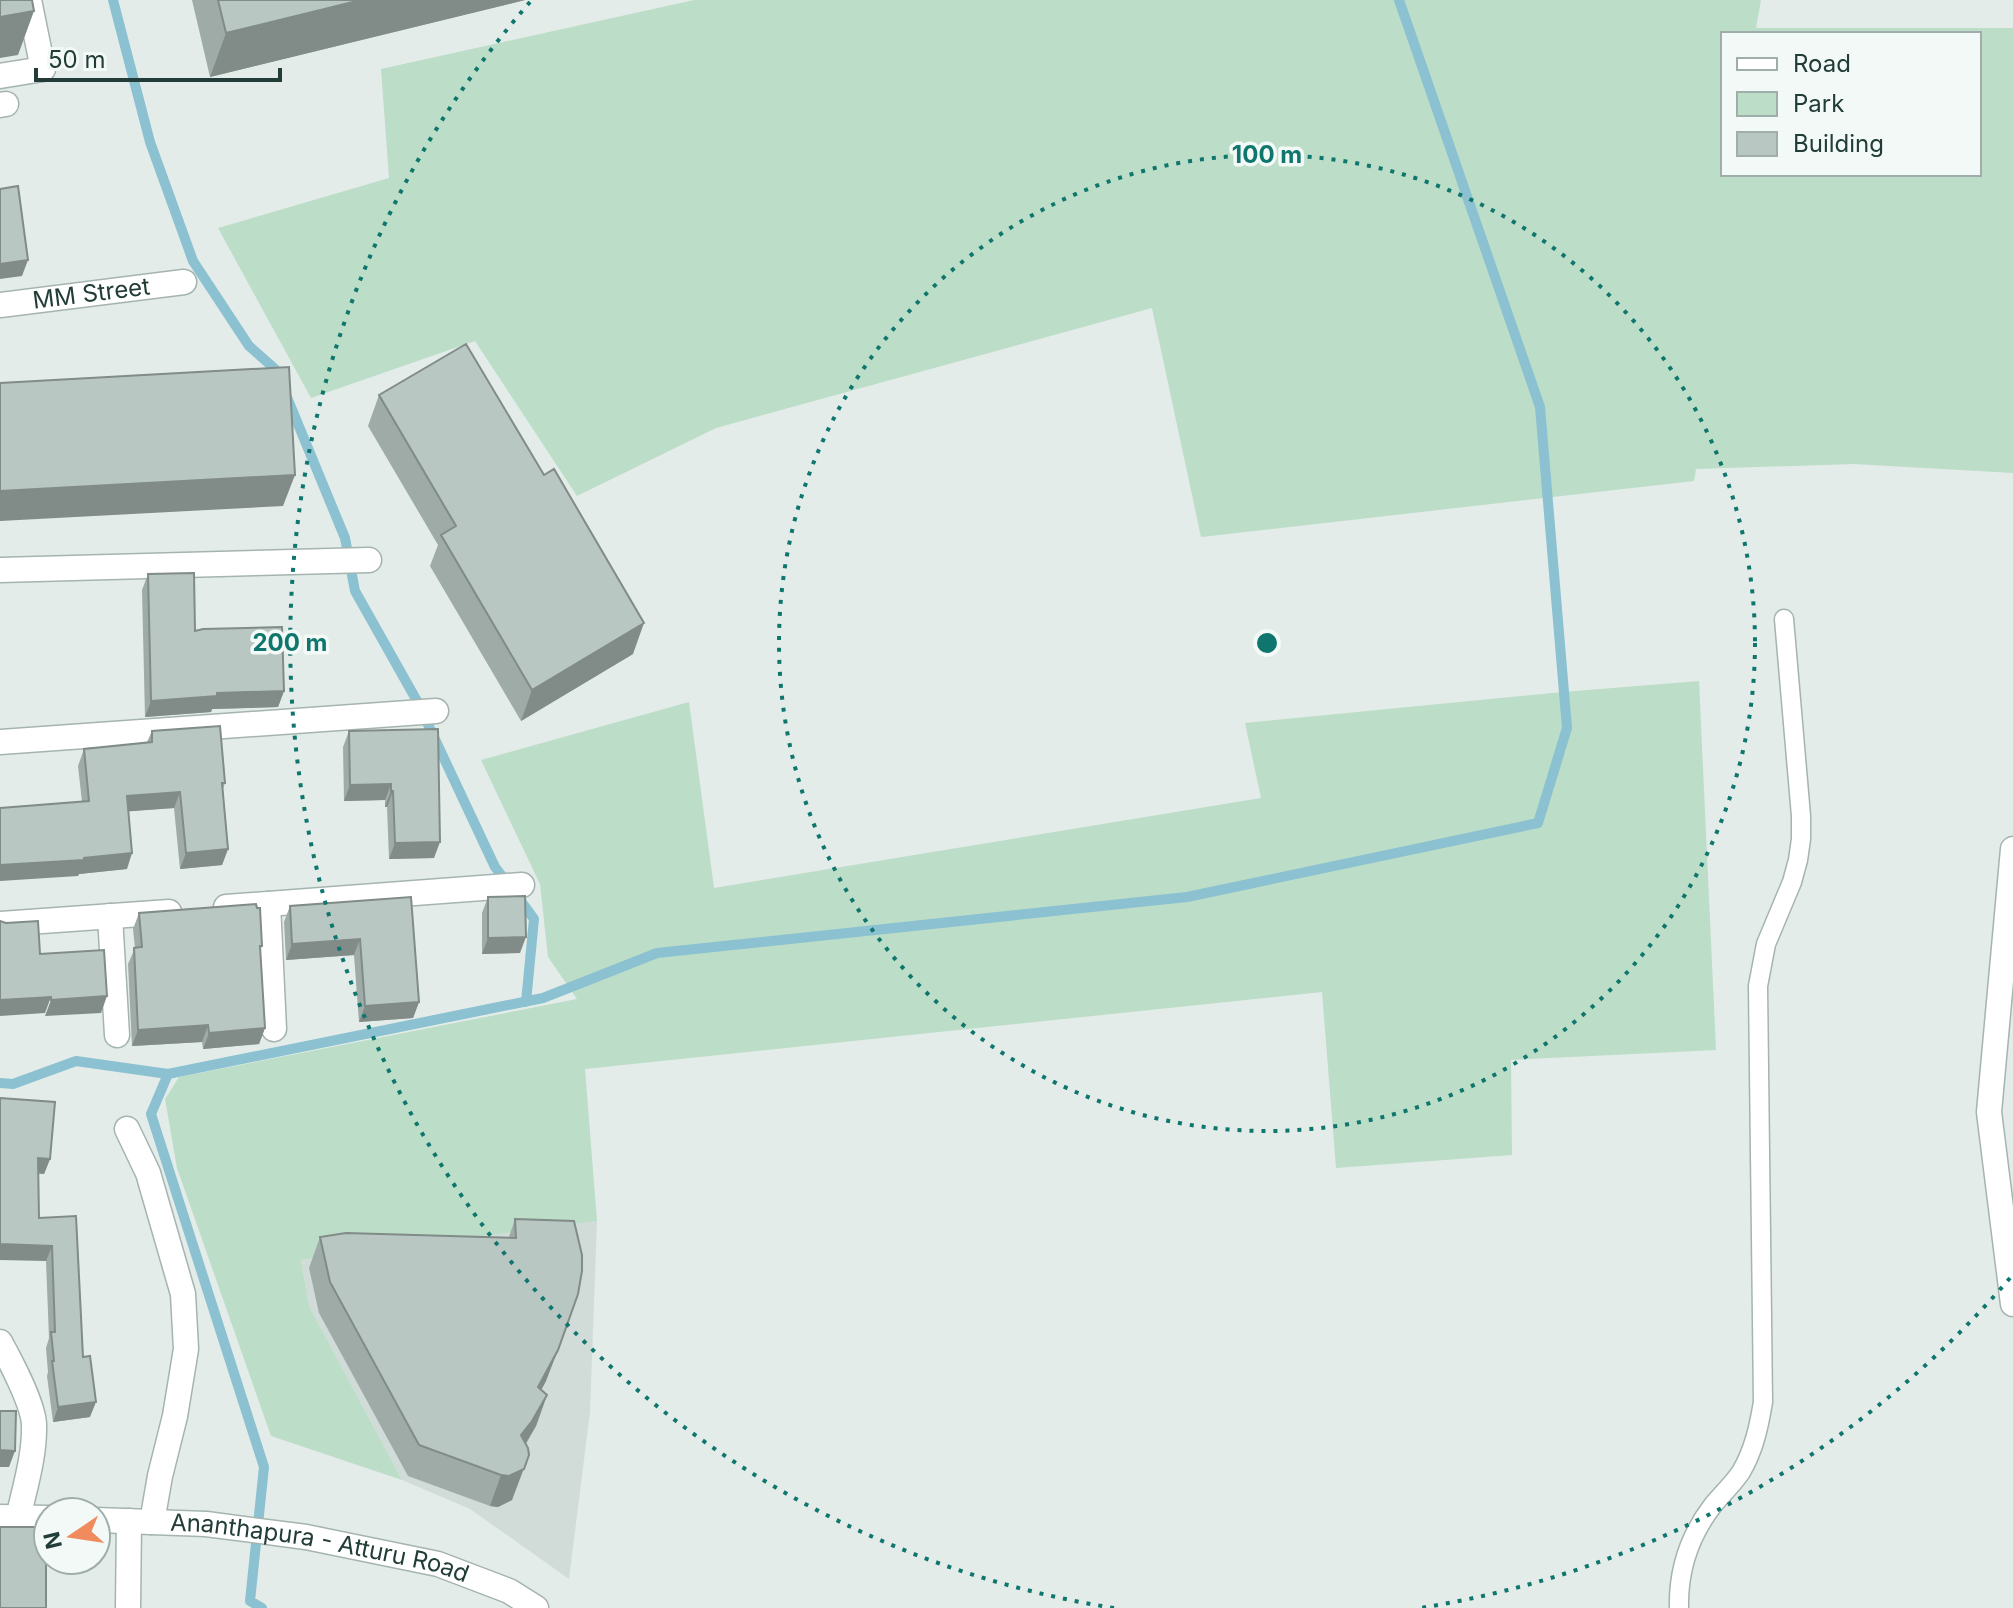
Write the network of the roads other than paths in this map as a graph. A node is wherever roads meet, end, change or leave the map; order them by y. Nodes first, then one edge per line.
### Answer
1 (29, 0) edge
2 (0, 76) edge
3 (184, 282) dead end
4 (0, 305) edge
5 (369, 560) dead end
6 (0, 570) edge
7 (1784, 619) dead end
8 (436, 711) dead end
9 (0, 742) edge
10 (2013, 849) edge
11 (522, 885) dead end
12 (268, 904) junction
13 (110, 916) junction
14 (0, 924) edge
15 (274, 1029) dead end
16 (117, 1035) dead end
17 (127, 1129) dead end
18 (2013, 1304) edge
19 (0, 1342) edge
20 (9, 1517) edge
21 (32, 1518) edge
22 (112, 1520) edge
23 (141, 1521) junction
24 (128, 1608) edge
25 (536, 1608) edge
26 (1679, 1608) edge

1 - 2 street
3 - 4 street, MM Street
5 - 6 street
7 - 26 lane
8 - 9 street
10 - 18 street
11 - 12 street
12 - 13 street
12 - 15 street
13 - 14 street
13 - 16 street
17 - 23 street
19 - 20 street
20 - 21 street
22 - 23 street, Ananthapura - Atturu Road
23 - 24 street
23 - 25 street, Ananthapura - Atturu Road

